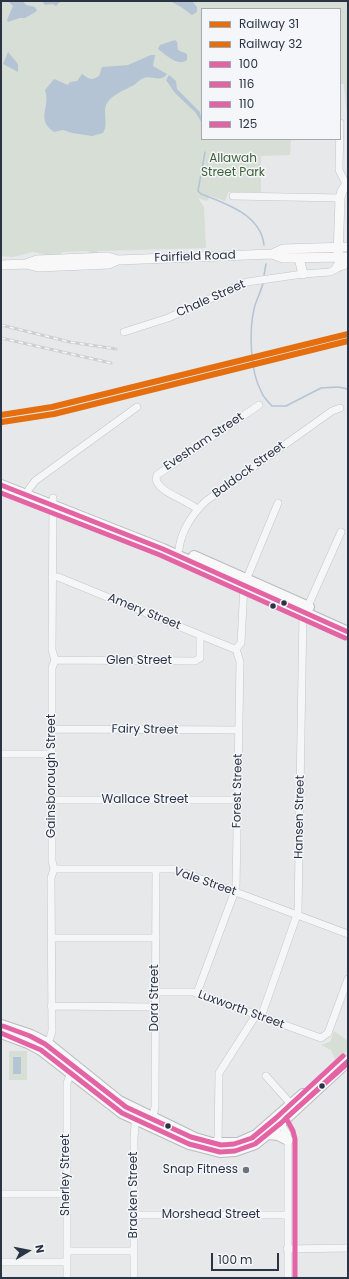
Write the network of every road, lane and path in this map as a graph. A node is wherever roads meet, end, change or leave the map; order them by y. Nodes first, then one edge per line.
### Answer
1 (340, 140) edge
2 (347, 183) edge
3 (233, 196) dead end
4 (340, 198) junction
5 (338, 247) junction
6 (348, 247) edge
7 (272, 254) junction
8 (338, 257) junction
9 (348, 257) edge
10 (299, 258) junction
11 (348, 262) edge
12 (1, 265) edge
13 (336, 267) junction
14 (304, 274) junction
15 (124, 332) dead end
16 (259, 405) dead end
17 (137, 407) dead end
18 (340, 408) dead end
19 (1, 479) edge
20 (1, 485) edge
21 (29, 489) junction
22 (53, 502) junction
23 (278, 504) dead end
24 (197, 509) junction
25 (341, 532) dead end
26 (179, 549) junction
27 (52, 577) junction
28 (245, 581) junction
29 (306, 609) junction
30 (348, 625) edge
31 (348, 632) edge
32 (200, 635) junction
33 (236, 649) junction
34 (55, 660) junction
35 (52, 728) junction
36 (239, 730) junction
37 (1, 754) edge
38 (52, 754) junction
39 (52, 800) junction
40 (238, 800) junction
41 (54, 869) junction
42 (156, 869) junction
43 (235, 892) junction
44 (297, 915) junction
45 (348, 934) edge
46 (52, 938) junction
47 (156, 938) junction
48 (348, 979) edge
49 (155, 992) junction
50 (197, 993) junction
51 (52, 1006) junction
52 (155, 1007) junction
53 (258, 1016) junction
54 (1, 1025) edge
55 (1, 1033) edge
56 (44, 1046) junction
57 (348, 1054) edge
58 (348, 1061) edge
59 (71, 1073) junction
60 (266, 1076) dead end
61 (291, 1104) junction
62 (138, 1116) junction
63 (279, 1120) junction
64 (151, 1122) junction
65 (269, 1134) junction
66 (288, 1140) junction
67 (218, 1144) junction
68 (1, 1194) edge
69 (66, 1194) junction
70 (134, 1215) junction
71 (288, 1215) junction
72 (348, 1248) edge
73 (287, 1249) junction
74 (134, 1250) junction
75 (67, 1251) junction
76 (1, 1262) edge
77 (67, 1262) junction
78 (67, 1278) edge
79 (134, 1278) edge
80 (288, 1278) edge

1 - 2 street
2 - 4 main road
3 - 4 street
4 - 5 main road
5 - 6 main road, Fairfield Road
5 - 7 main road, Fairfield Road
5 - 8 main road
7 - 10 main road, Fairfield Road
7 - 12 main road, Fairfield Road
8 - 9 main road, Fairfield Road
8 - 10 main road, Fairfield Road
8 - 13 street
10 - 14 main road
11 - 13 main road
13 - 14 street, Chale Street
14 - 15 street, Chale Street
16 - 24 street, Evesham Street
17 - 21 street
18 - 24 street, Baldock Street
19 - 21 highway
20 - 22 highway
21 - 22 highway
22 - 26 highway
22 - 27 street, Gainsborough Street
22 - 28 highway
23 - 28 street
24 - 26 street, Baldock Street
25 - 29 street
26 - 28 highway
27 - 32 street, Amery Street
27 - 34 street, Gainsborough Street
28 - 29 highway
28 - 33 street, Forest Street
29 - 30 highway
29 - 31 highway
29 - 44 street, Hansen Street
32 - 33 street, Amery Street
32 - 34 street, Glen Street
33 - 36 street, Forest Street
34 - 35 street, Gainsborough Street
35 - 36 street, Fairy Street
35 - 38 street, Gainsborough Street
36 - 40 street, Forest Street
37 - 38 street
38 - 39 street, Gainsborough Street
39 - 40 street, Wallace Street
39 - 41 street, Gainsborough Street
40 - 43 street, Forest Street
41 - 42 street, Vale Street
41 - 46 street, Gainsborough Street
42 - 43 street, Vale Street
42 - 47 street, Dora Street
43 - 44 street, Vale Street
43 - 50 street, Forest Street
44 - 45 street, Vale Street
44 - 53 street, Hansen Street
46 - 47 street
46 - 51 street, Gainsborough Street
47 - 49 street, Dora Street
48 - 53 street, Luxworth Street
49 - 50 street, Luxworth Street
49 - 52 street, Dora Street
50 - 53 street, Luxworth Street
51 - 52 street
51 - 56 street, Gainsborough Street
52 - 64 street, Dora Street
53 - 67 street, Hansen Street
54 - 56 highway
55 - 56 highway
56 - 59 highway
56 - 62 highway
57 - 61 highway
58 - 63 highway
59 - 62 highway
59 - 69 street, Sherley Street
60 - 61 street
61 - 63 highway
62 - 64 highway
62 - 70 street, Bracken Street
63 - 65 highway
63 - 66 street
63 - 67 highway
64 - 65 highway
64 - 67 highway
65 - 66 highway
66 - 71 street
68 - 69 street
69 - 75 street, Sherley Street
70 - 71 street, Morshead Street
70 - 74 street, Bracken Street
71 - 73 street
72 - 73 street
73 - 80 street
74 - 75 street
74 - 79 street, Bracken Street
75 - 77 street, Sherley Street
76 - 77 street
77 - 78 street, Sherley Street

